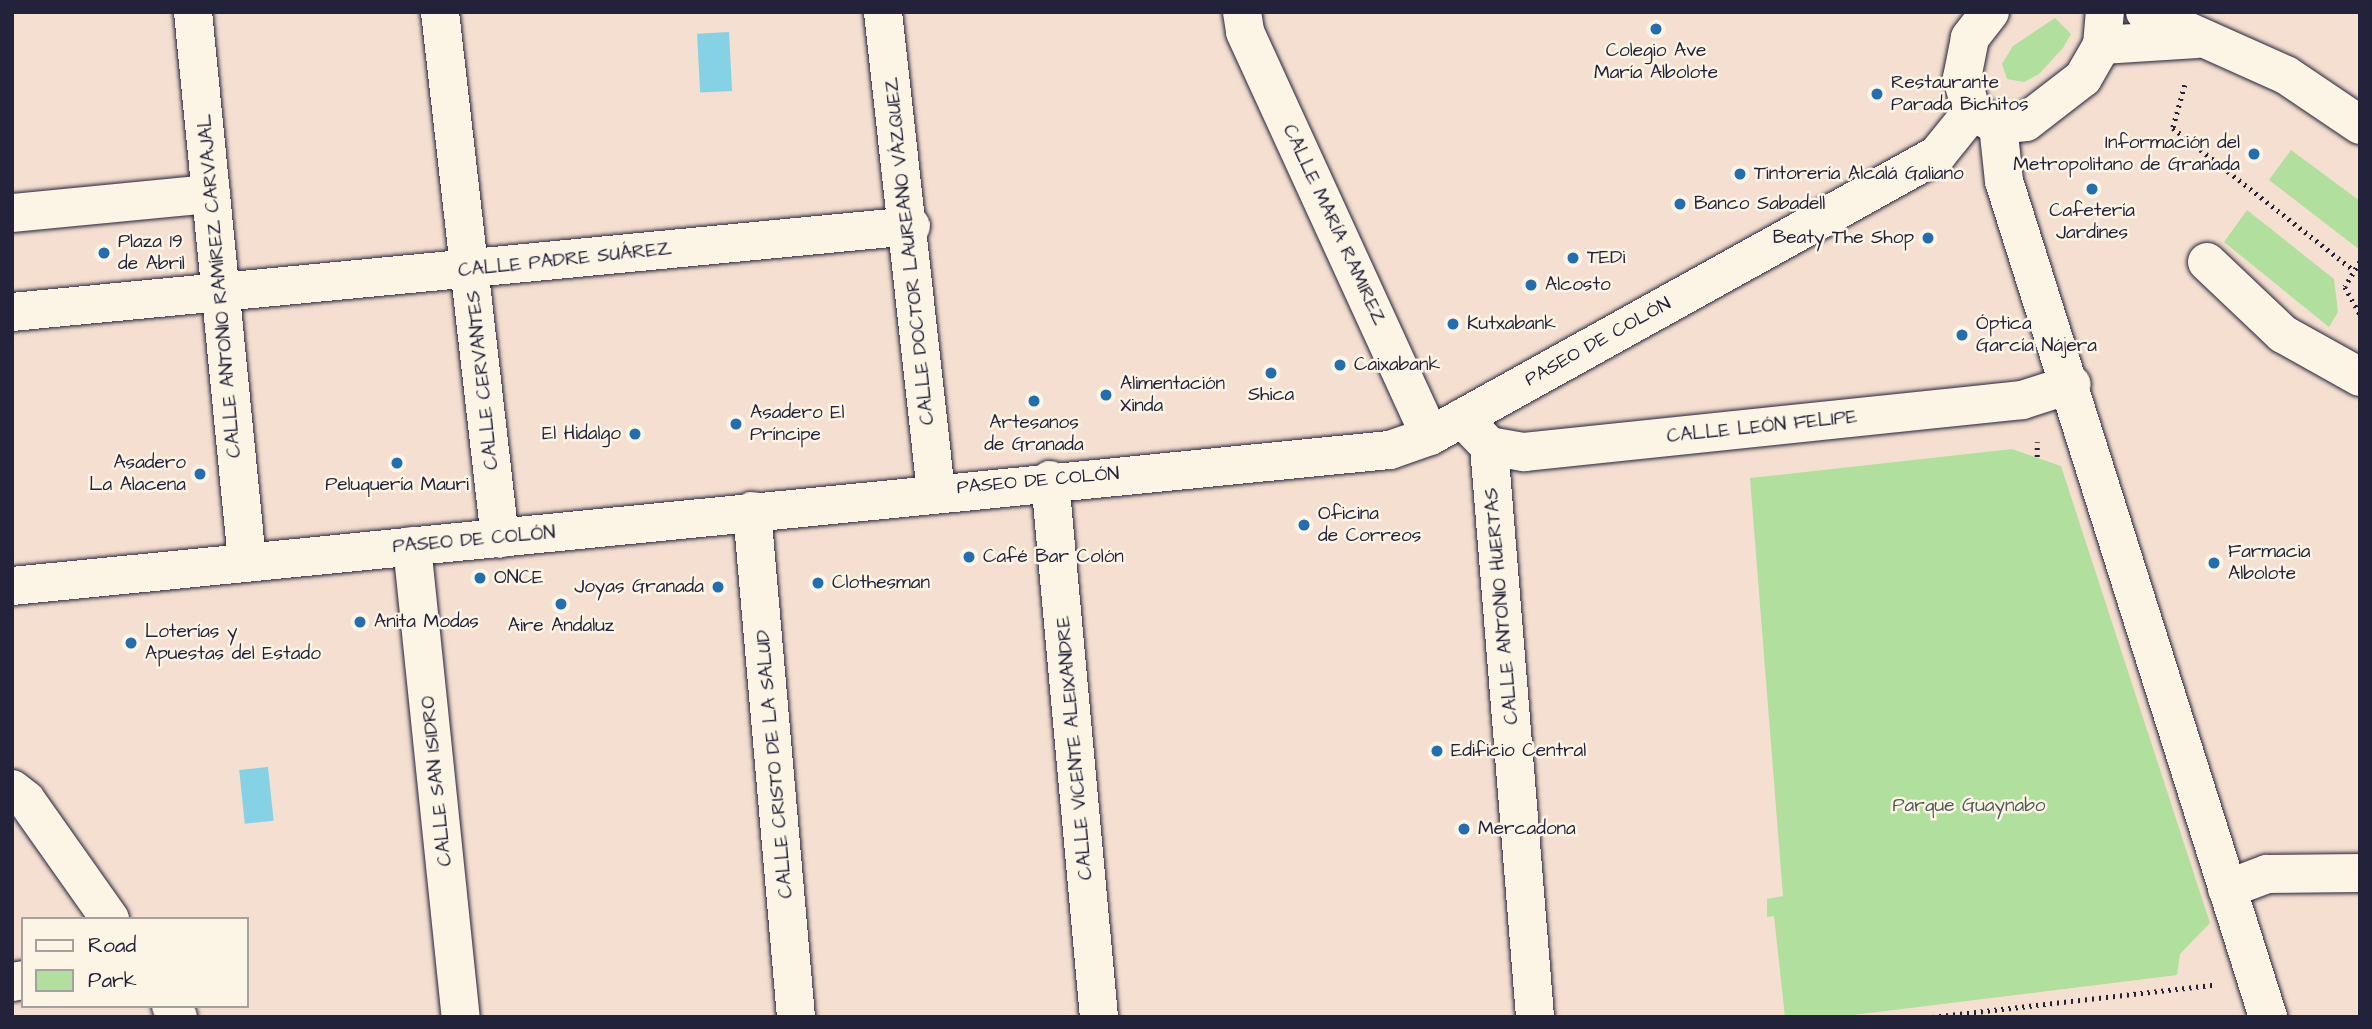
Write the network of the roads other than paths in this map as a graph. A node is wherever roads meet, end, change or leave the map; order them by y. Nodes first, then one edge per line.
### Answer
1 (193, 12) edge
2 (440, 12) edge
3 (883, 12) edge
4 (1242, 12) edge
5 (2145, 12) edge
6 (1977, 21) edge
7 (2103, 29) edge
8 (2200, 38) junction
9 (1985, 118) junction
10 (2360, 125) edge
11 (211, 194) junction
12 (12, 213) edge
13 (911, 226) junction
14 (2207, 262) dead end
15 (471, 269) junction
16 (219, 292) junction
17 (12, 312) edge
18 (2360, 377) edge
19 (2072, 384) junction
20 (1446, 427) junction
21 (1489, 446) junction
22 (1050, 480) junction
23 (936, 491) junction
24 (752, 511) junction
25 (500, 539) junction
26 (412, 546) junction
27 (247, 561) junction
28 (12, 586) edge
29 (12, 789) edge
30 (2360, 873) edge
31 (2227, 889) junction
32 (109, 917) edge
33 (461, 1017) edge
34 (796, 1017) edge
35 (1099, 1017) edge
36 (1535, 1017) edge
37 (2268, 1017) edge

1 - 11 street, CALLE ANTONIO RAMÍREZ CARVAJAL
2 - 15 street, CALLE CERVANTES
3 - 13 street, CALLE DOCTOR LAUREANO VÁZQUEZ
4 - 20 street, CALLE MARÍA RAMIREZ
5 - 8 street
6 - 9 street
7 - 8 street
7 - 9 street
8 - 10 street
9 - 19 street
9 - 20 street, PASEO DE COLÓN
11 - 12 street
11 - 16 street, CALLE ANTONIO RAMÍREZ CARVAJAL
13 - 15 street, CALLE PADRE SUÁREZ
13 - 23 street, CALLE DOCTOR LAUREANO VÁZQUEZ
14 - 18 street
15 - 16 street, CALLE PADRE SUÁREZ
15 - 25 street, CALLE CERVANTES
16 - 17 street
16 - 27 street, CALLE ANTONIO RAMÍREZ CARVAJAL
19 - 21 street, CALLE LEÓN FELIPE
19 - 31 street
20 - 21 street
20 - 22 street, PASEO DE COLÓN
21 - 36 street, CALLE ANTONIO HUERTAS
22 - 23 street, PASEO DE COLÓN
22 - 35 street, CALLE VICENTE ALEIXANDRE
23 - 24 street, PASEO DE COLÓN
24 - 25 street, PASEO DE COLÓN
24 - 34 street, CALLE CRISTO DE LA SALUD
25 - 26 street, PASEO DE COLÓN
26 - 27 street, PASEO DE COLÓN
26 - 33 street, CALLE SAN ISIDRO
27 - 28 street, PASEO DE COLÓN
29 - 32 street
30 - 31 street
31 - 37 street

